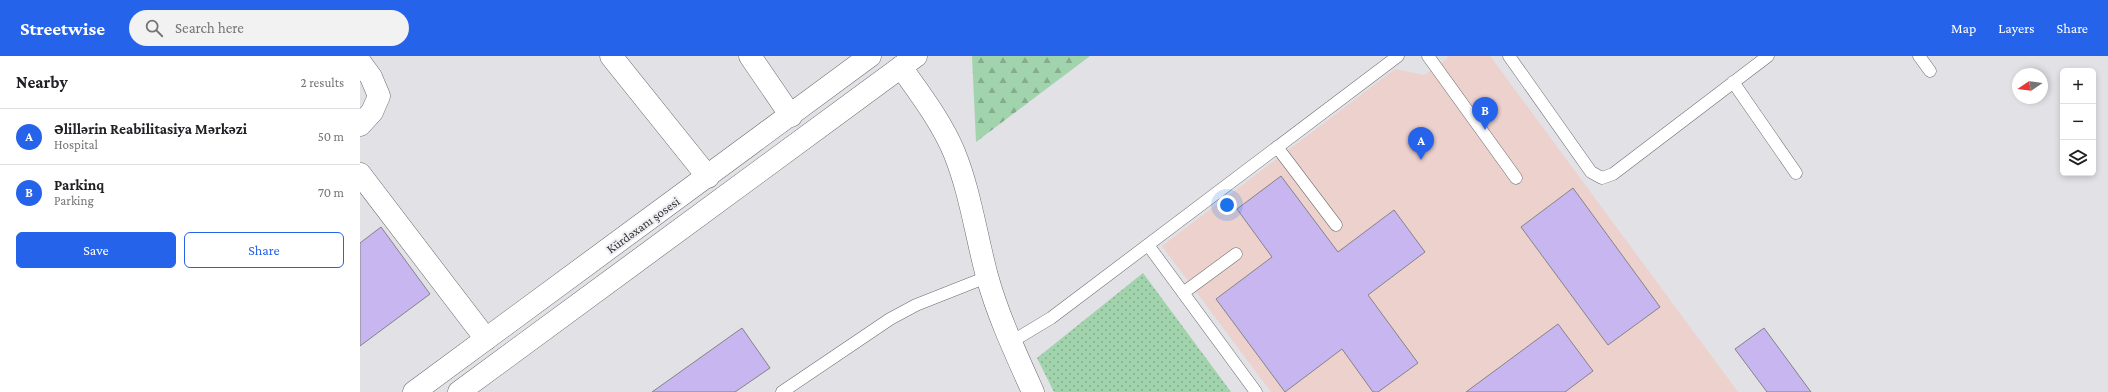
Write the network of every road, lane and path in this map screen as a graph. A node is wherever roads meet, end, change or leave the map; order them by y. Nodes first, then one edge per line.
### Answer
1 (611, 56) edge
2 (750, 56) edge
3 (870, 56) edge
4 (1398, 56) edge
5 (1428, 56) edge
6 (1509, 56) edge
7 (1768, 56) edge
8 (1918, 56) edge
9 (904, 60) edge
10 (360, 62) edge
11 (1930, 72) dead end
12 (1733, 82) junction
13 (791, 116) junction
14 (360, 126) edge
15 (1277, 147) junction
16 (1796, 173) dead end
17 (360, 174) edge
18 (708, 177) junction
19 (1516, 178) dead end
20 (1336, 225) dead end
21 (1148, 245) junction
22 (1236, 254) dead end
23 (987, 277) junction
24 (1183, 293) junction
25 (486, 339) junction
26 (1011, 342) junction
27 (414, 392) edge
28 (459, 392) edge
29 (782, 392) edge
30 (1033, 392) edge
31 (1256, 392) edge

1 - 18 main road
2 - 13 main road
3 - 13 main road, Kürdəxanı şosesi
4 - 15 lane
5 - 19 lane
6 - 12 lane
7 - 12 lane
8 - 11 lane
9 - 23 main road
9 - 28 main road
10 - 14 main road
12 - 16 lane
13 - 18 main road, Kürdəxanı şosesi
15 - 20 lane
15 - 21 lane
17 - 25 main road
18 - 25 main road, Kürdəxanı şosesi
21 - 24 lane
21 - 26 lane
22 - 24 lane
23 - 26 main road
23 - 29 lane
24 - 31 lane
25 - 27 main road, Kürdəxanı şosesi
26 - 30 main road

